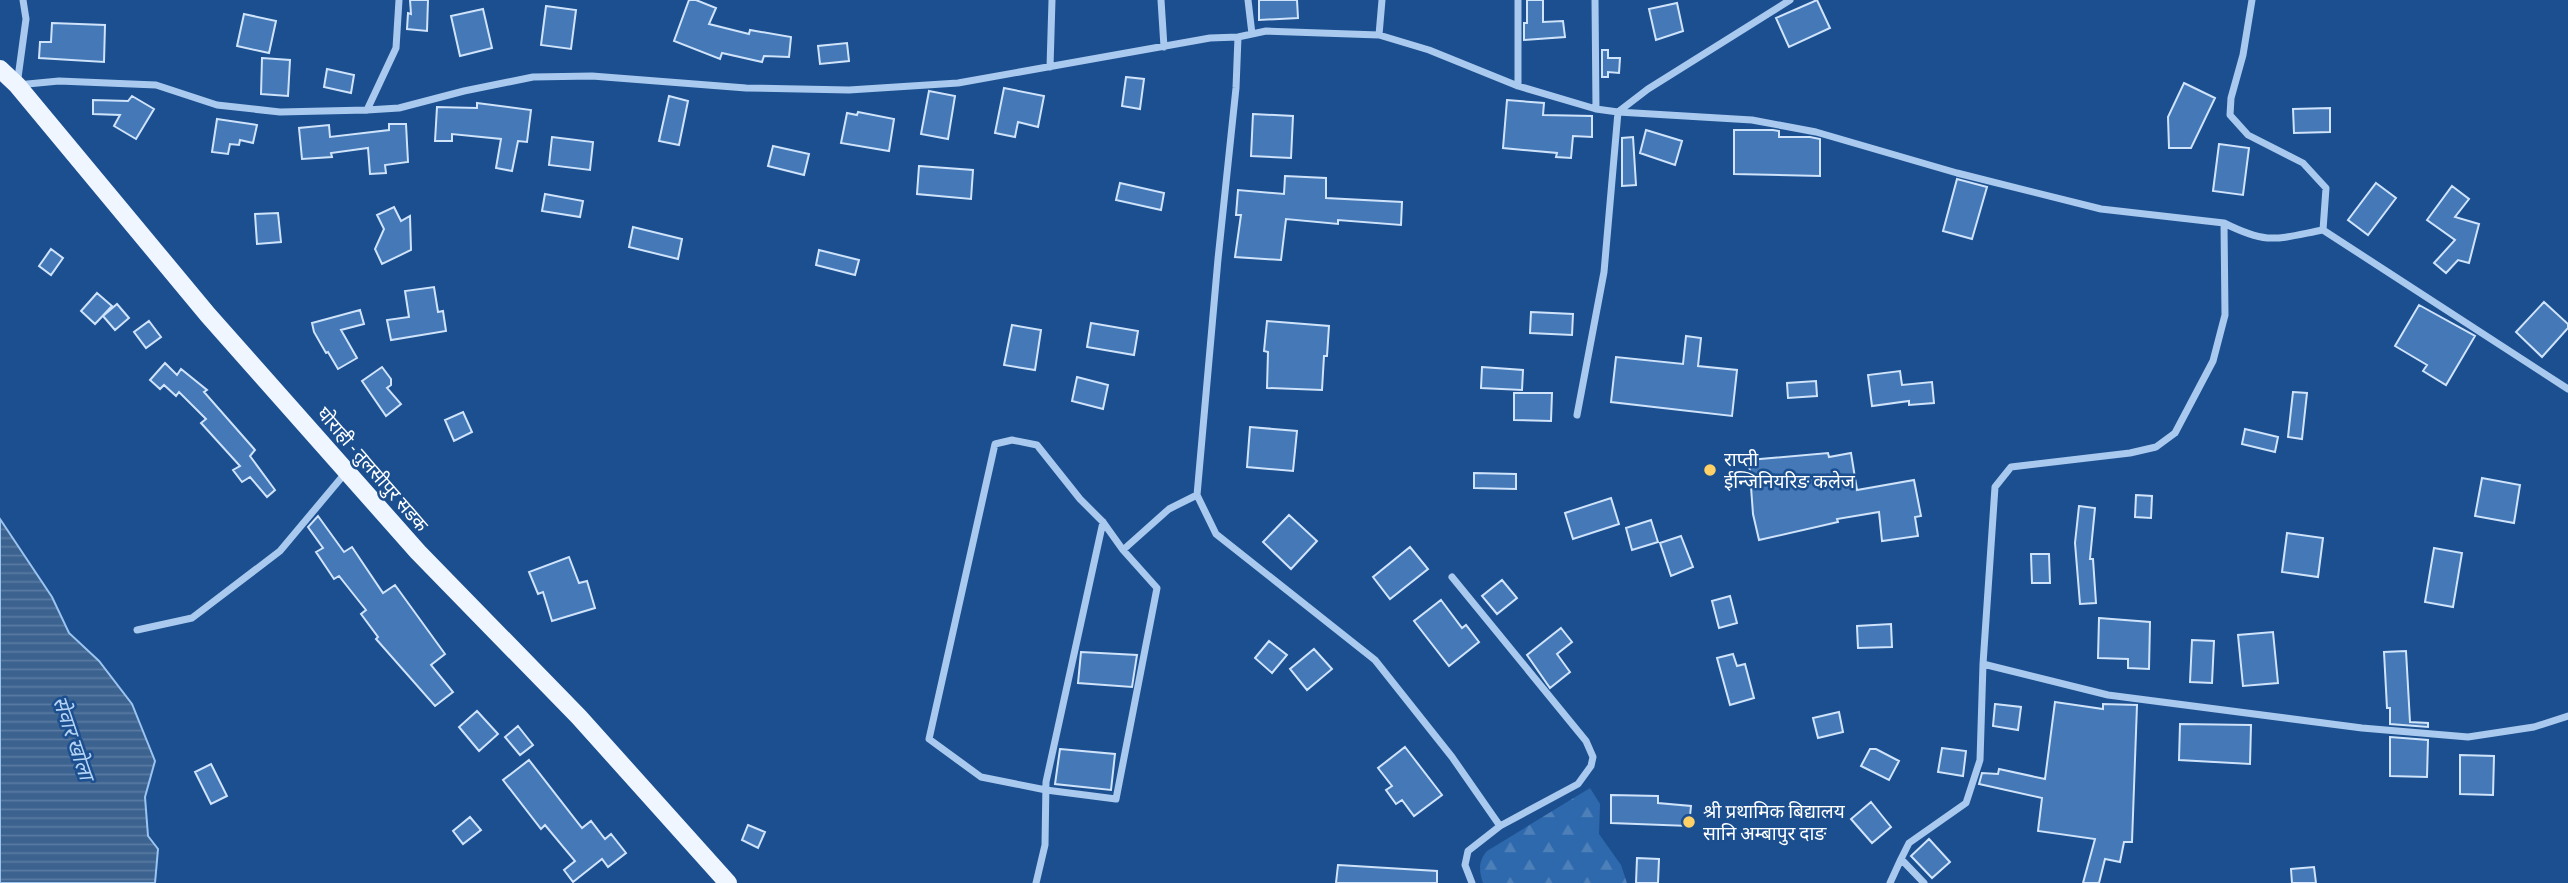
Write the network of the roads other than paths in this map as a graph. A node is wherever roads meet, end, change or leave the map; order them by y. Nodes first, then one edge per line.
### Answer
1 (23, 0) edge
2 (399, 0) edge
3 (1052, 0) edge
4 (1161, 0) edge
5 (1248, 0) edge
6 (1382, 0) edge
7 (1518, 0) edge
8 (1595, 0) edge
9 (1790, 0) edge
10 (2252, 0) edge
11 (1252, 34) junction
12 (1380, 35) junction
13 (1238, 37) junction
14 (1164, 47) junction
15 (1050, 67) junction
16 (0, 69) edge
17 (17, 85) junction
18 (1518, 86) junction
19 (1596, 109) junction
20 (367, 110) junction
21 (1618, 112) junction
22 (2224, 223) junction
23 (2322, 230) junction
24 (2568, 389) edge
25 (1577, 415) dead end
26 (347, 470) junction
27 (1197, 495) junction
28 (1104, 522) junction
29 (1123, 550) junction
30 (1452, 577) dead end
31 (137, 630) dead end
32 (1983, 664) junction
33 (2568, 716) edge
34 (1046, 790) junction
35 (1500, 826) junction
36 (1901, 859) junction
37 (728, 883) edge
38 (1036, 883) edge
39 (1472, 883) edge
40 (1890, 883) edge
41 (1924, 883) edge

1 - 17 street
2 - 20 street
3 - 15 street
4 - 14 street
5 - 11 street
6 - 12 street
7 - 18 street
8 - 19 street
9 - 21 street
10 - 23 street
11 - 12 street
11 - 13 street
12 - 18 street
13 - 14 street
13 - 27 street
14 - 15 street
15 - 20 street
16 - 17 main road, घोराही - तुलसीपुर सडक
17 - 20 street
17 - 26 main road, घोराही - तुलसीपुर सडक
18 - 19 street
19 - 21 street
21 - 22 street
21 - 25 street
22 - 23 street
22 - 32 street
23 - 24 street
26 - 31 street
26 - 37 main road, घोराही - तुलसीपुर सडक
27 - 29 street
27 - 35 street
28 - 29 street
28 - 34 street
28 - 34 street
29 - 34 street
30 - 35 street
32 - 33 street
32 - 36 street
34 - 38 street
35 - 39 street
36 - 40 street
36 - 41 street

